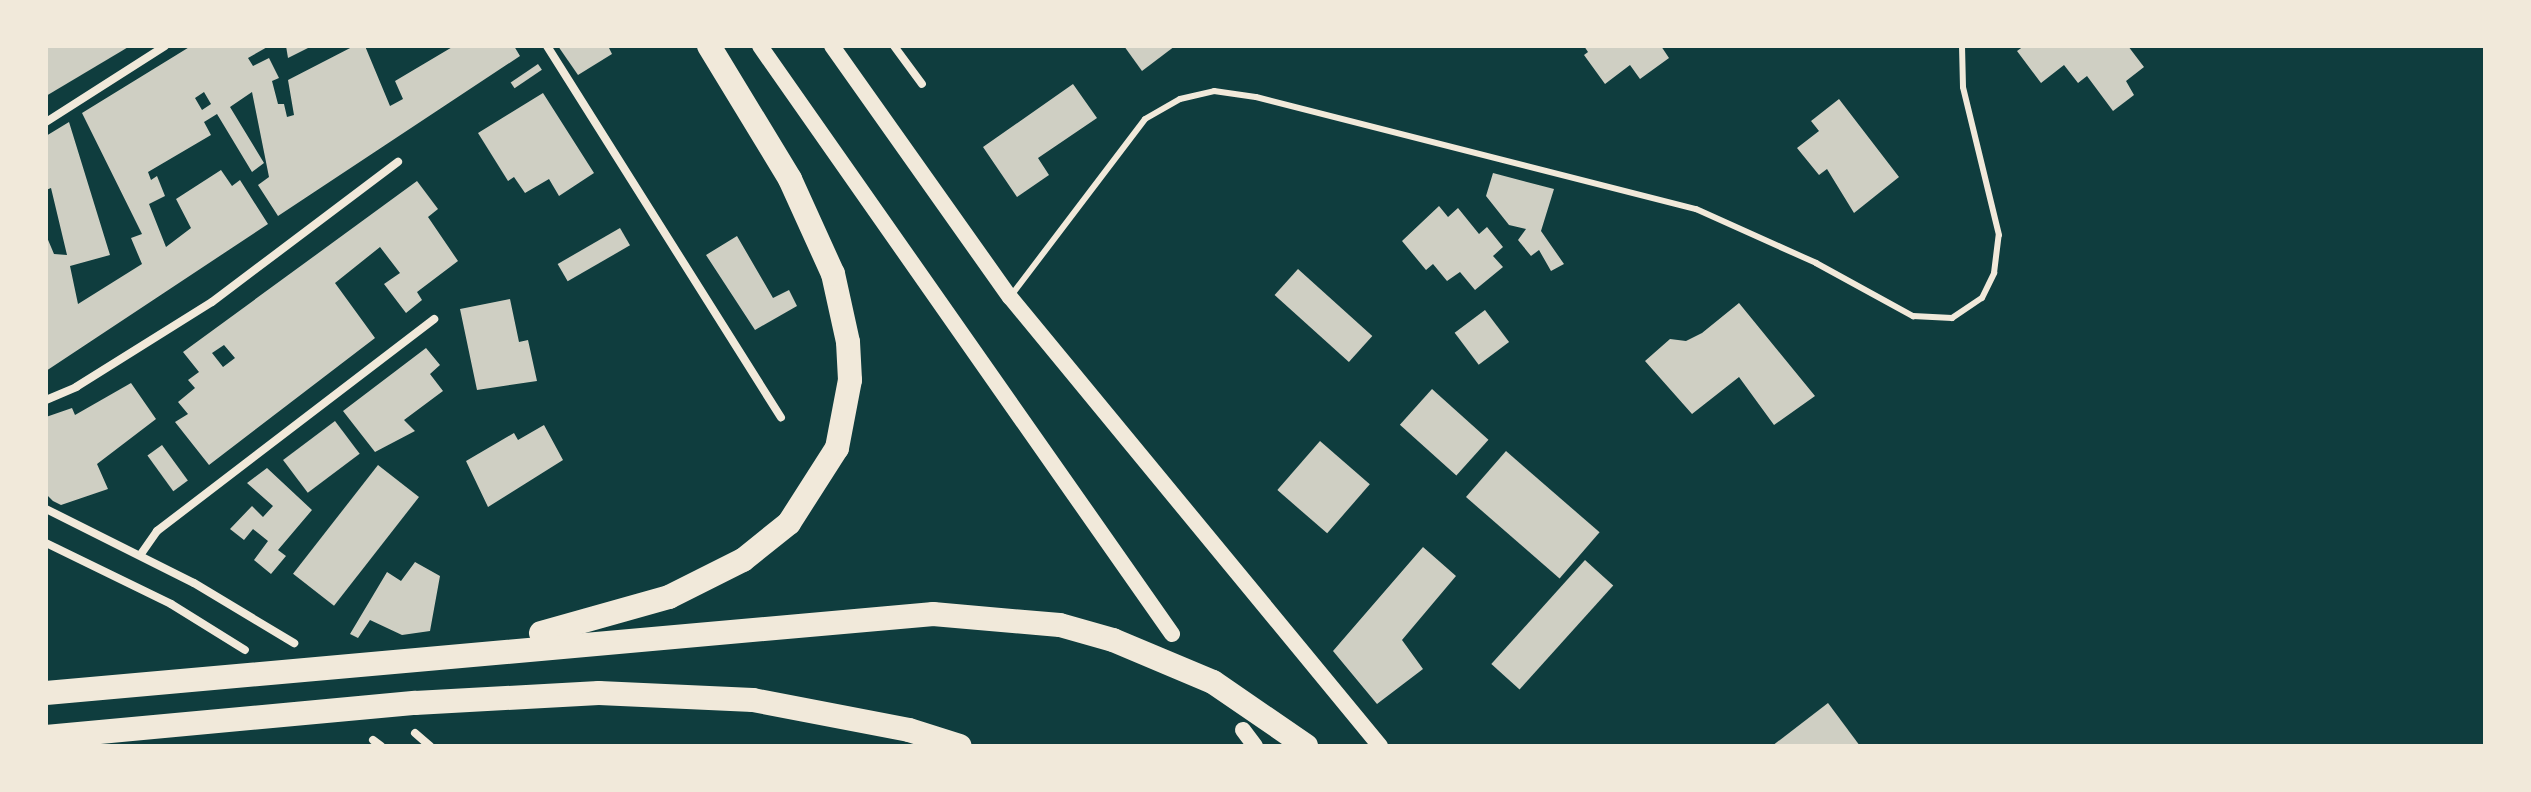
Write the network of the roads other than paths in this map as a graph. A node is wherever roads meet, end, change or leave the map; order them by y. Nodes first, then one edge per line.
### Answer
1 (165, 46) edge
2 (547, 46) edge
3 (709, 46) edge
4 (760, 46) edge
5 (832, 46) edge
6 (894, 46) edge
7 (1962, 46) edge
8 (922, 84) dead end
9 (46, 122) edge
10 (398, 162) dead end
11 (1010, 297) junction
12 (434, 319) dead end
13 (46, 400) edge
14 (781, 418) dead end
15 (46, 509) edge
16 (46, 543) edge
17 (141, 554) junction
18 (1172, 634) dead end
19 (294, 643) dead end
20 (245, 650) dead end
21 (466, 652) junction
22 (46, 693) edge
23 (1243, 730) dead end
24 (415, 733) dead end
25 (46, 737) edge
26 (430, 746) edge
27 (960, 746) edge
28 (1255, 746) edge
29 (1306, 746) edge
30 (1380, 746) edge

1 - 9 street
2 - 14 street
3 - 21 highway
4 - 18 main road
5 - 11 main road
6 - 8 street
7 - 11 lane
10 - 13 street
11 - 30 main road
12 - 17 street
15 - 17 street
16 - 20 street
17 - 19 street
21 - 22 highway
21 - 29 highway
23 - 28 main road
24 - 26 street
25 - 27 highway

